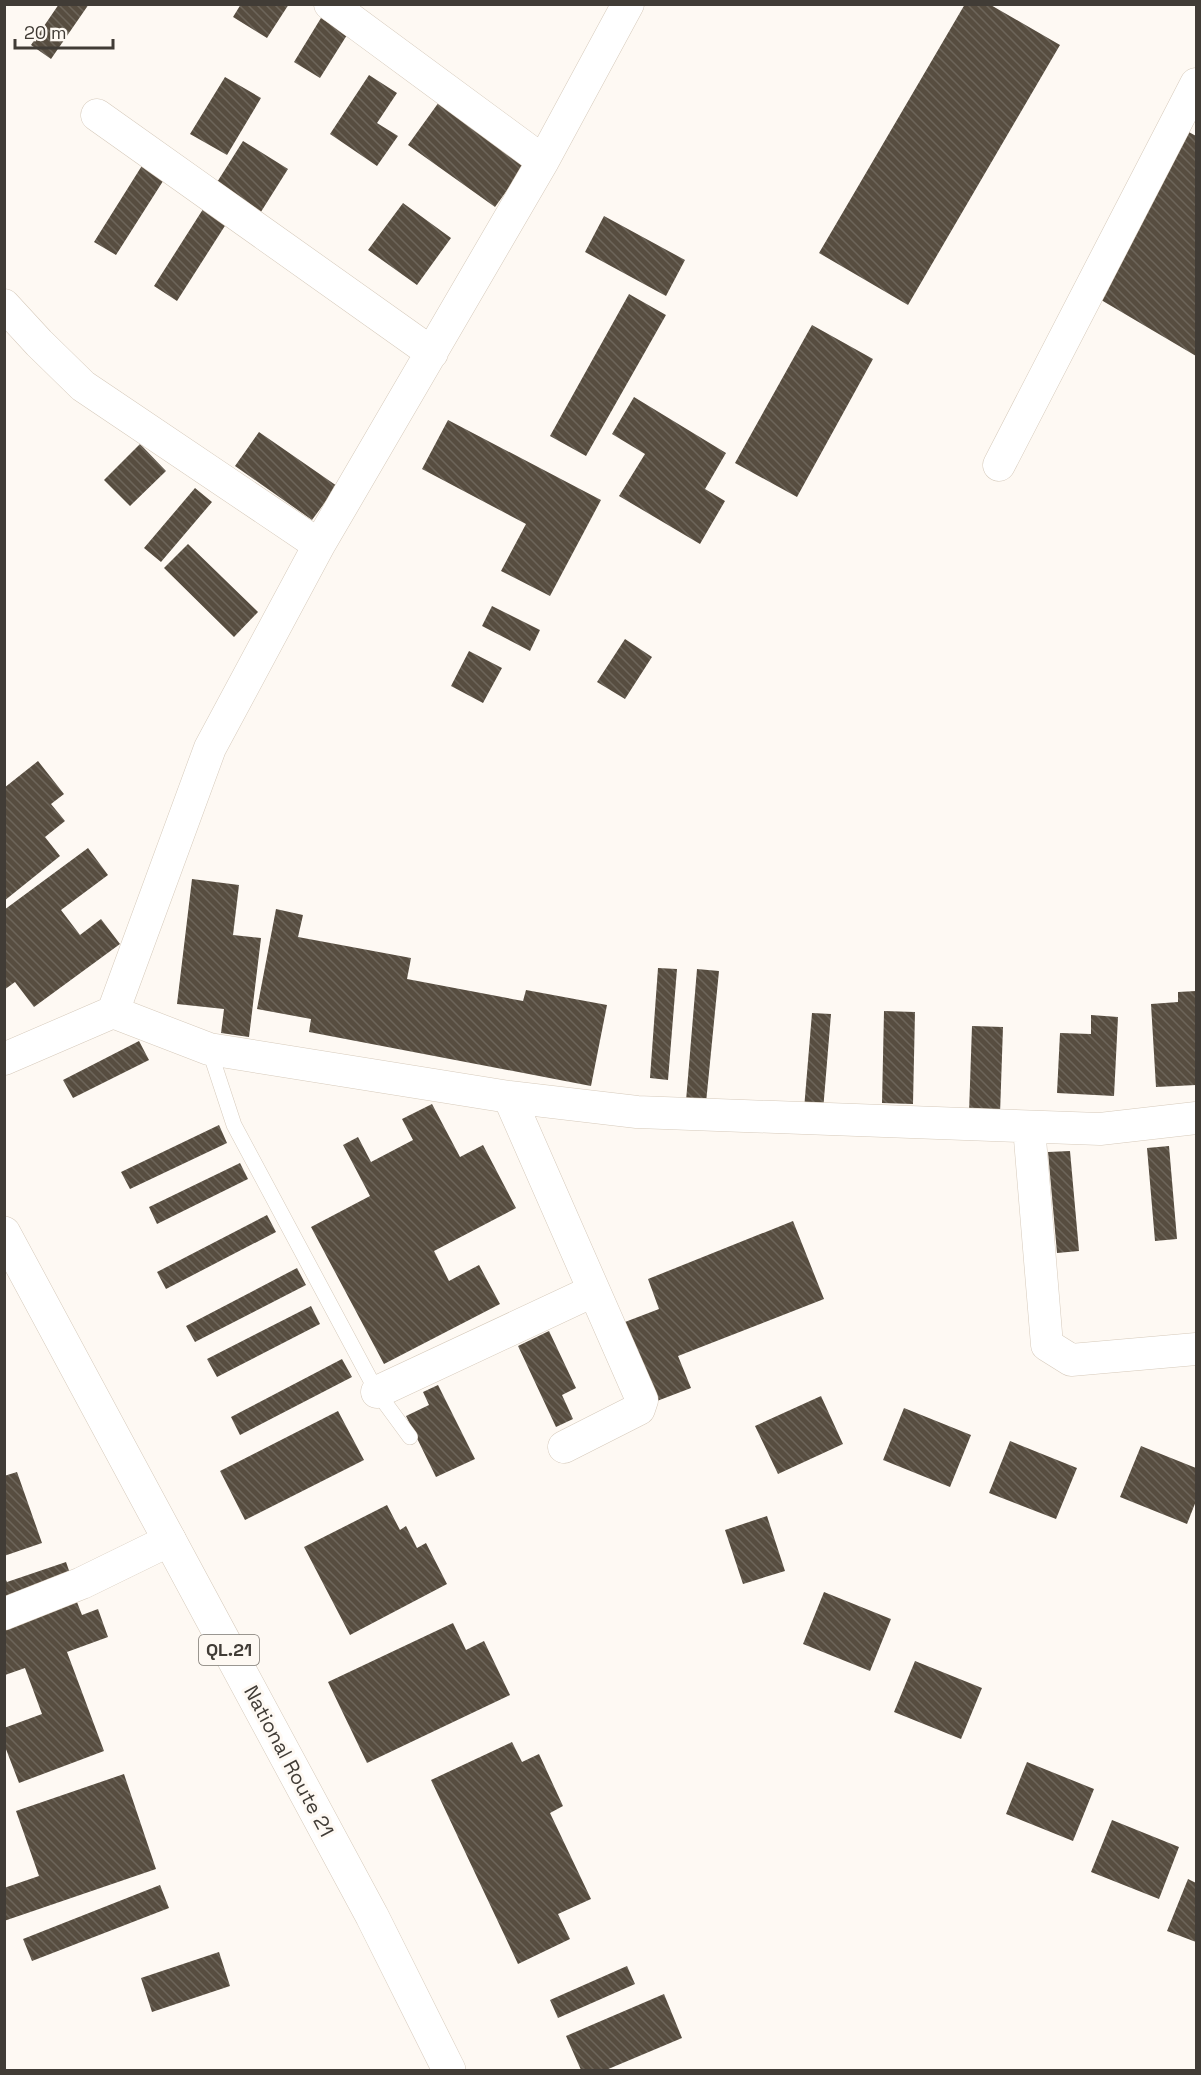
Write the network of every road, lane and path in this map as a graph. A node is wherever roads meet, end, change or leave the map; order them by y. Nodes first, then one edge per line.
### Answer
1 (330, 4) edge
2 (628, 4) edge
3 (1197, 84) edge
4 (97, 115) dead end
5 (543, 161) junction
6 (4, 305) edge
7 (432, 353) junction
8 (999, 465) dead end
9 (319, 545) junction
10 (113, 1011) junction
11 (208, 1049) junction
12 (4, 1059) edge
13 (509, 1097) junction
14 (1197, 1118) edge
15 (1029, 1127) junction
16 (4, 1233) edge
17 (593, 1291) junction
18 (1197, 1349) edge
19 (377, 1392) junction
20 (410, 1437) dead end
21 (564, 1447) dead end
22 (170, 1540) junction
23 (4, 1614) edge
24 (449, 2070) edge

1 - 5 street
2 - 5 street
3 - 8 street
4 - 7 street
5 - 7 street
6 - 9 street
7 - 9 street
9 - 10 street
10 - 11 street
10 - 12 street
11 - 13 street
11 - 19 lane
13 - 15 street
13 - 17 street
14 - 15 street
15 - 18 street
16 - 22 highway, National Route 21 / QL.21
17 - 19 street
17 - 21 street
19 - 20 lane
22 - 23 street
22 - 24 highway, National Route 21 / QL.21

